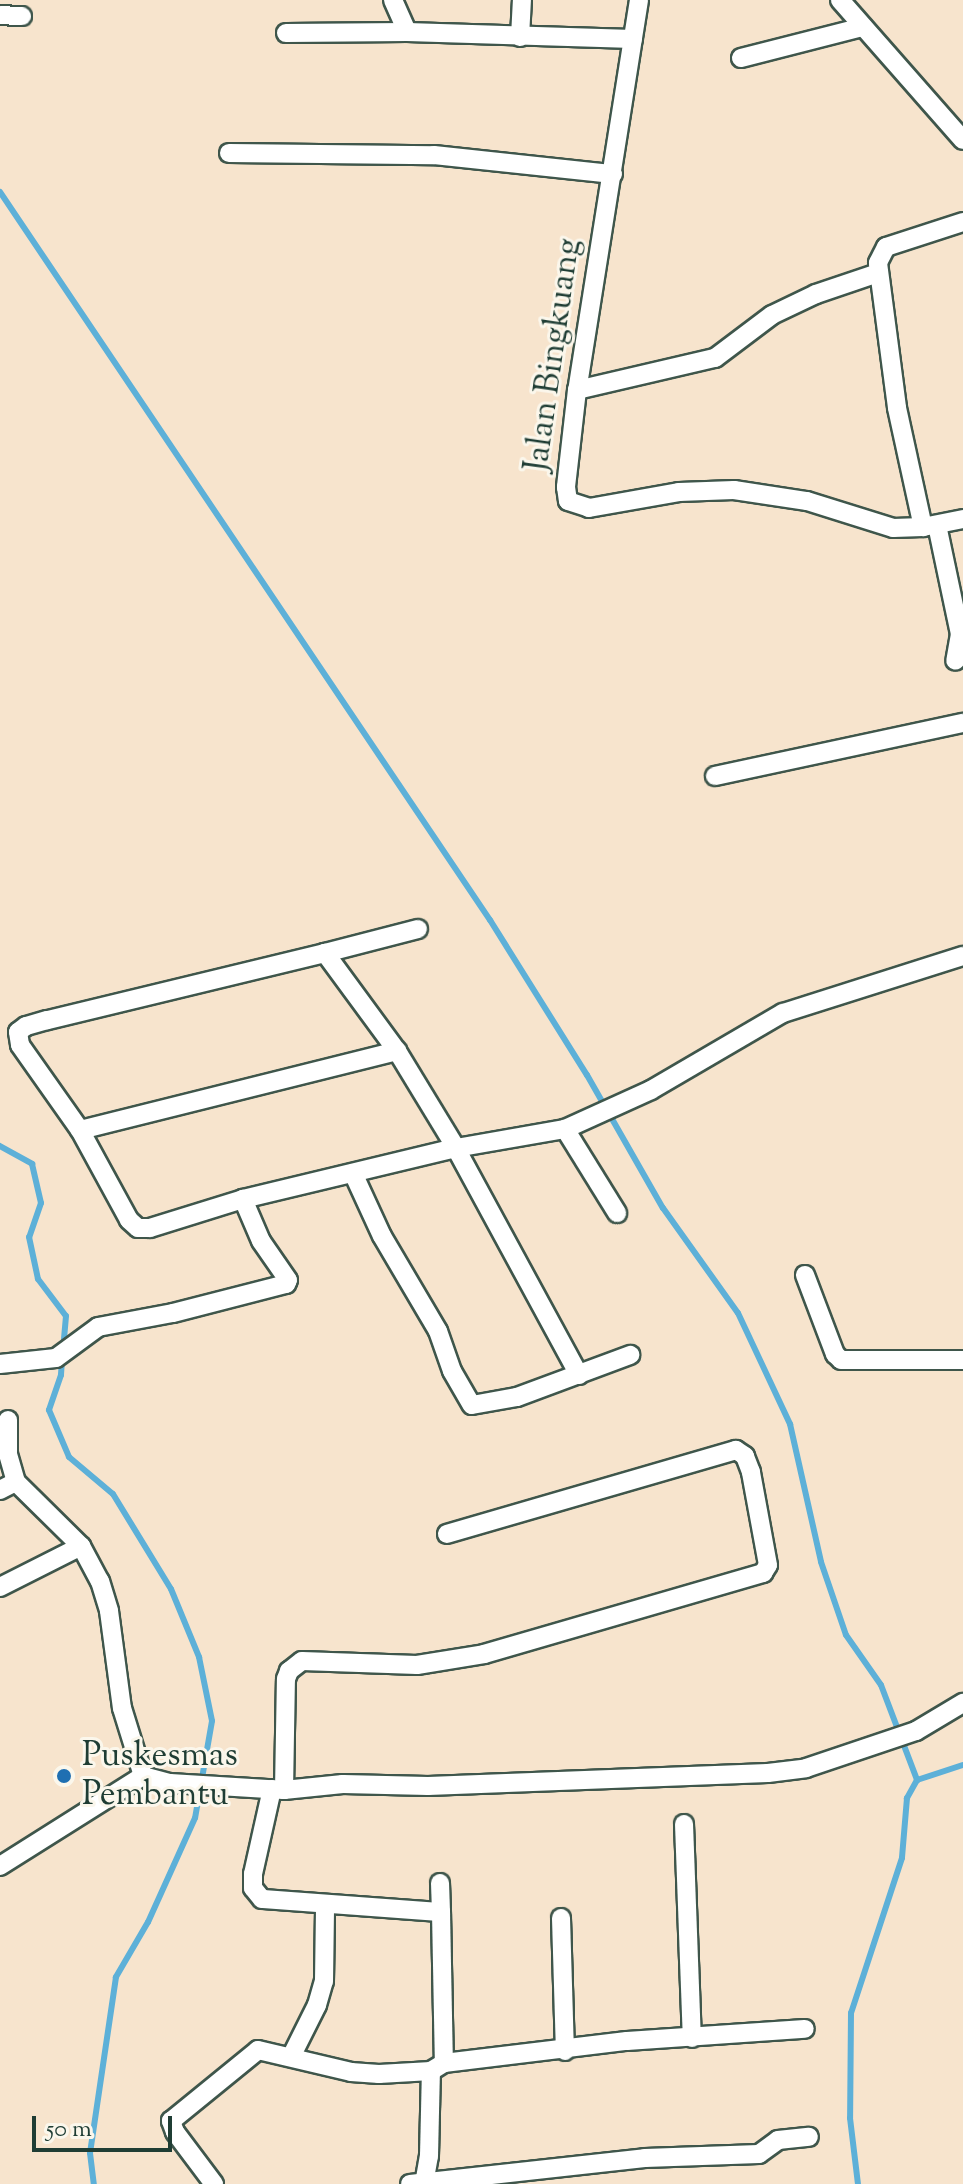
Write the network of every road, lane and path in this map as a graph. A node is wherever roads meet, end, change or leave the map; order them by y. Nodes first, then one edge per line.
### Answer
1 (393, 0) edge
2 (522, 0) edge
3 (639, 0) edge
4 (840, 0) edge
5 (0, 15) edge
6 (22, 16) dead end
7 (863, 27) junction
8 (407, 32) junction
9 (286, 33) dead end
10 (520, 37) junction
11 (633, 39) junction
12 (741, 58) dead end
13 (963, 140) edge
14 (229, 153) dead end
15 (613, 174) junction
16 (963, 222) edge
17 (878, 273) junction
18 (577, 390) junction
19 (963, 519) edge
20 (930, 526) junction
21 (955, 661) dead end
22 (963, 723) edge
23 (715, 776) dead end
24 (418, 929) dead end
25 (325, 953) junction
26 (963, 956) edge
27 (397, 1051) junction
28 (573, 1126) junction
29 (80, 1130) junction
30 (456, 1148) junction
31 (353, 1173) junction
32 (243, 1199) junction
33 (617, 1213) dead end
34 (805, 1275) dead end
35 (630, 1355) dead end
36 (963, 1360) edge
37 (0, 1364) edge
38 (579, 1375) junction
39 (8, 1420) dead end
40 (8, 1486) edge
41 (447, 1534) dead end
42 (81, 1546) junction
43 (0, 1587) edge
44 (963, 1703) edge
45 (143, 1776) junction
46 (278, 1790) junction
47 (684, 1824) dead end
48 (0, 1866) edge
49 (440, 1883) dead end
50 (325, 1905) junction
51 (441, 1912) junction
52 (561, 1918) dead end
53 (805, 2029) dead end
54 (692, 2038) junction
55 (565, 2051) junction
56 (291, 2057) junction
57 (437, 2067) junction
58 (809, 2137) dead end
59 (530, 2178) edge
60 (420, 2183) edge
61 (214, 2184) edge

1 - 8 street
2 - 10 street
3 - 11 street, Jalan Bingkuang
4 - 7 street
5 - 6 street
7 - 12 street
7 - 13 street
8 - 9 street
8 - 10 street
10 - 11 street
11 - 15 street, Jalan Bingkuang
14 - 15 street
15 - 18 street, Jalan Bingkuang
16 - 17 street
17 - 18 street
17 - 20 street
18 - 20 street, Jalan Bingkuang
19 - 20 street
20 - 21 street
22 - 23 street
24 - 25 street
25 - 27 street
25 - 29 street
26 - 28 street
27 - 29 street
27 - 30 street
28 - 30 street
28 - 33 street
29 - 32 street
30 - 31 street
30 - 38 street
31 - 32 street
31 - 38 street
32 - 37 street
34 - 36 street
35 - 38 street
39 - 40 street
40 - 42 street
41 - 46 street
42 - 43 street
42 - 45 street
44 - 46 street
45 - 46 street
45 - 48 street
46 - 50 street
47 - 54 street
49 - 51 street
50 - 51 street
50 - 56 street
51 - 57 street
52 - 55 street
53 - 54 street
54 - 55 street
55 - 57 street
56 - 57 street
56 - 61 street
57 - 60 street
58 - 59 street
59 - 60 street

